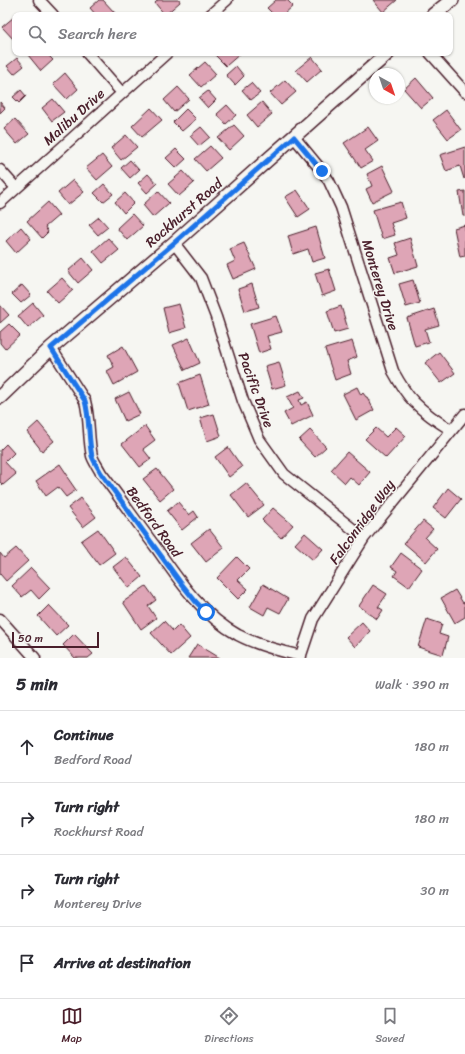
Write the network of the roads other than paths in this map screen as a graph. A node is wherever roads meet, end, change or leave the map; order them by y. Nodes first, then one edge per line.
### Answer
1 (39, 0) edge
2 (227, 0) edge
3 (452, 0) edge
4 (50, 12) edge
5 (213, 12) edge
6 (437, 12) edge
7 (90, 56) edge
8 (164, 56) edge
9 (385, 56) edge
10 (433, 56) edge
11 (465, 92) edge
12 (122, 93) junction
13 (294, 137) junction
14 (0, 170) edge
15 (16, 188) junction
16 (0, 203) edge
17 (174, 243) junction
18 (51, 348) junction
19 (1, 393) edge
20 (465, 414) edge
21 (451, 430) junction
22 (364, 538) junction
23 (0, 619) edge
24 (301, 657) edge
25 (35, 658) edge

1 - 4 street
2 - 5 street
3 - 6 street
7 - 12 street
8 - 12 street, Malibu Drive
9 - 13 street, Rockhurst Road
10 - 11 street
12 - 15 street, Malibu Drive
13 - 17 street, Rockhurst Road
13 - 21 street, Monterey Drive
14 - 15 street
15 - 16 street, Malibu Drive
17 - 18 street, Rockhurst Road
17 - 22 street, Pacific Drive
18 - 19 street, Rockhurst Road
18 - 24 street, Bedford Road
20 - 21 street, Falconridge Way
21 - 22 street, Falconridge Way
22 - 24 street, Falconridge Way
23 - 25 street

